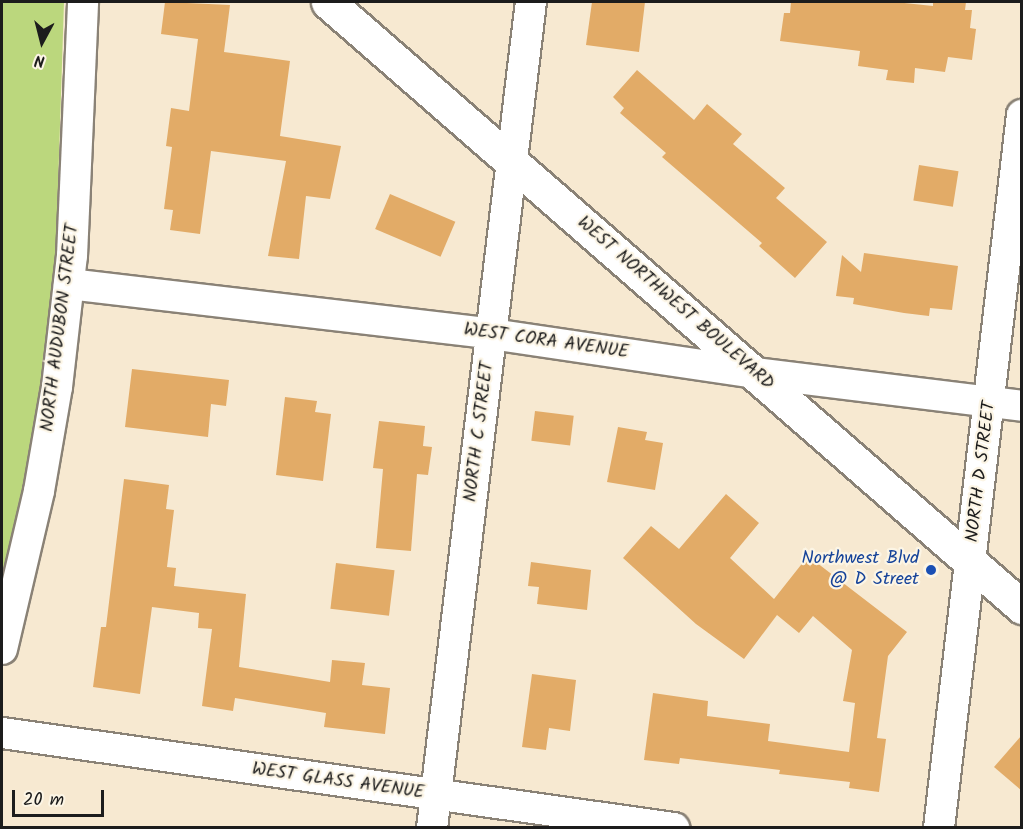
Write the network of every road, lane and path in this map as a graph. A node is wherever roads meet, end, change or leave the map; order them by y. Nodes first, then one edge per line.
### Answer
1 (83, 2) edge
2 (328, 2) edge
3 (531, 2) edge
4 (1022, 115) edge
5 (513, 163) junction
6 (69, 284) junction
7 (492, 334) junction
8 (755, 373) junction
9 (991, 402) junction
10 (1022, 406) edge
11 (972, 562) junction
12 (1022, 608) edge
13 (2, 649) edge
14 (2, 733) edge
15 (436, 797) junction
16 (432, 828) edge
17 (674, 828) edge
18 (939, 828) edge

1 - 6 street, NORTH AUDUBON STREET
2 - 5 main road, WEST NORTHWEST BOULEVARD
3 - 5 street, NORTH C STREET
4 - 9 street, NORTH D STREET
5 - 7 street, NORTH C STREET
5 - 8 main road, WEST NORTHWEST BOULEVARD
6 - 7 street, WEST CORA AVENUE
6 - 13 street, NORTH AUDUBON STREET
7 - 8 street, WEST CORA AVENUE
7 - 15 street, NORTH C STREET
8 - 9 street, WEST CORA AVENUE
8 - 11 main road, WEST NORTHWEST BOULEVARD
9 - 10 street, WEST CORA AVENUE
9 - 11 street, NORTH D STREET
11 - 12 main road, WEST NORTHWEST BOULEVARD
11 - 18 street, NORTH D STREET
14 - 15 street, WEST GLASS AVENUE
15 - 16 street, NORTH C STREET
15 - 17 street, WEST GLASS AVENUE

